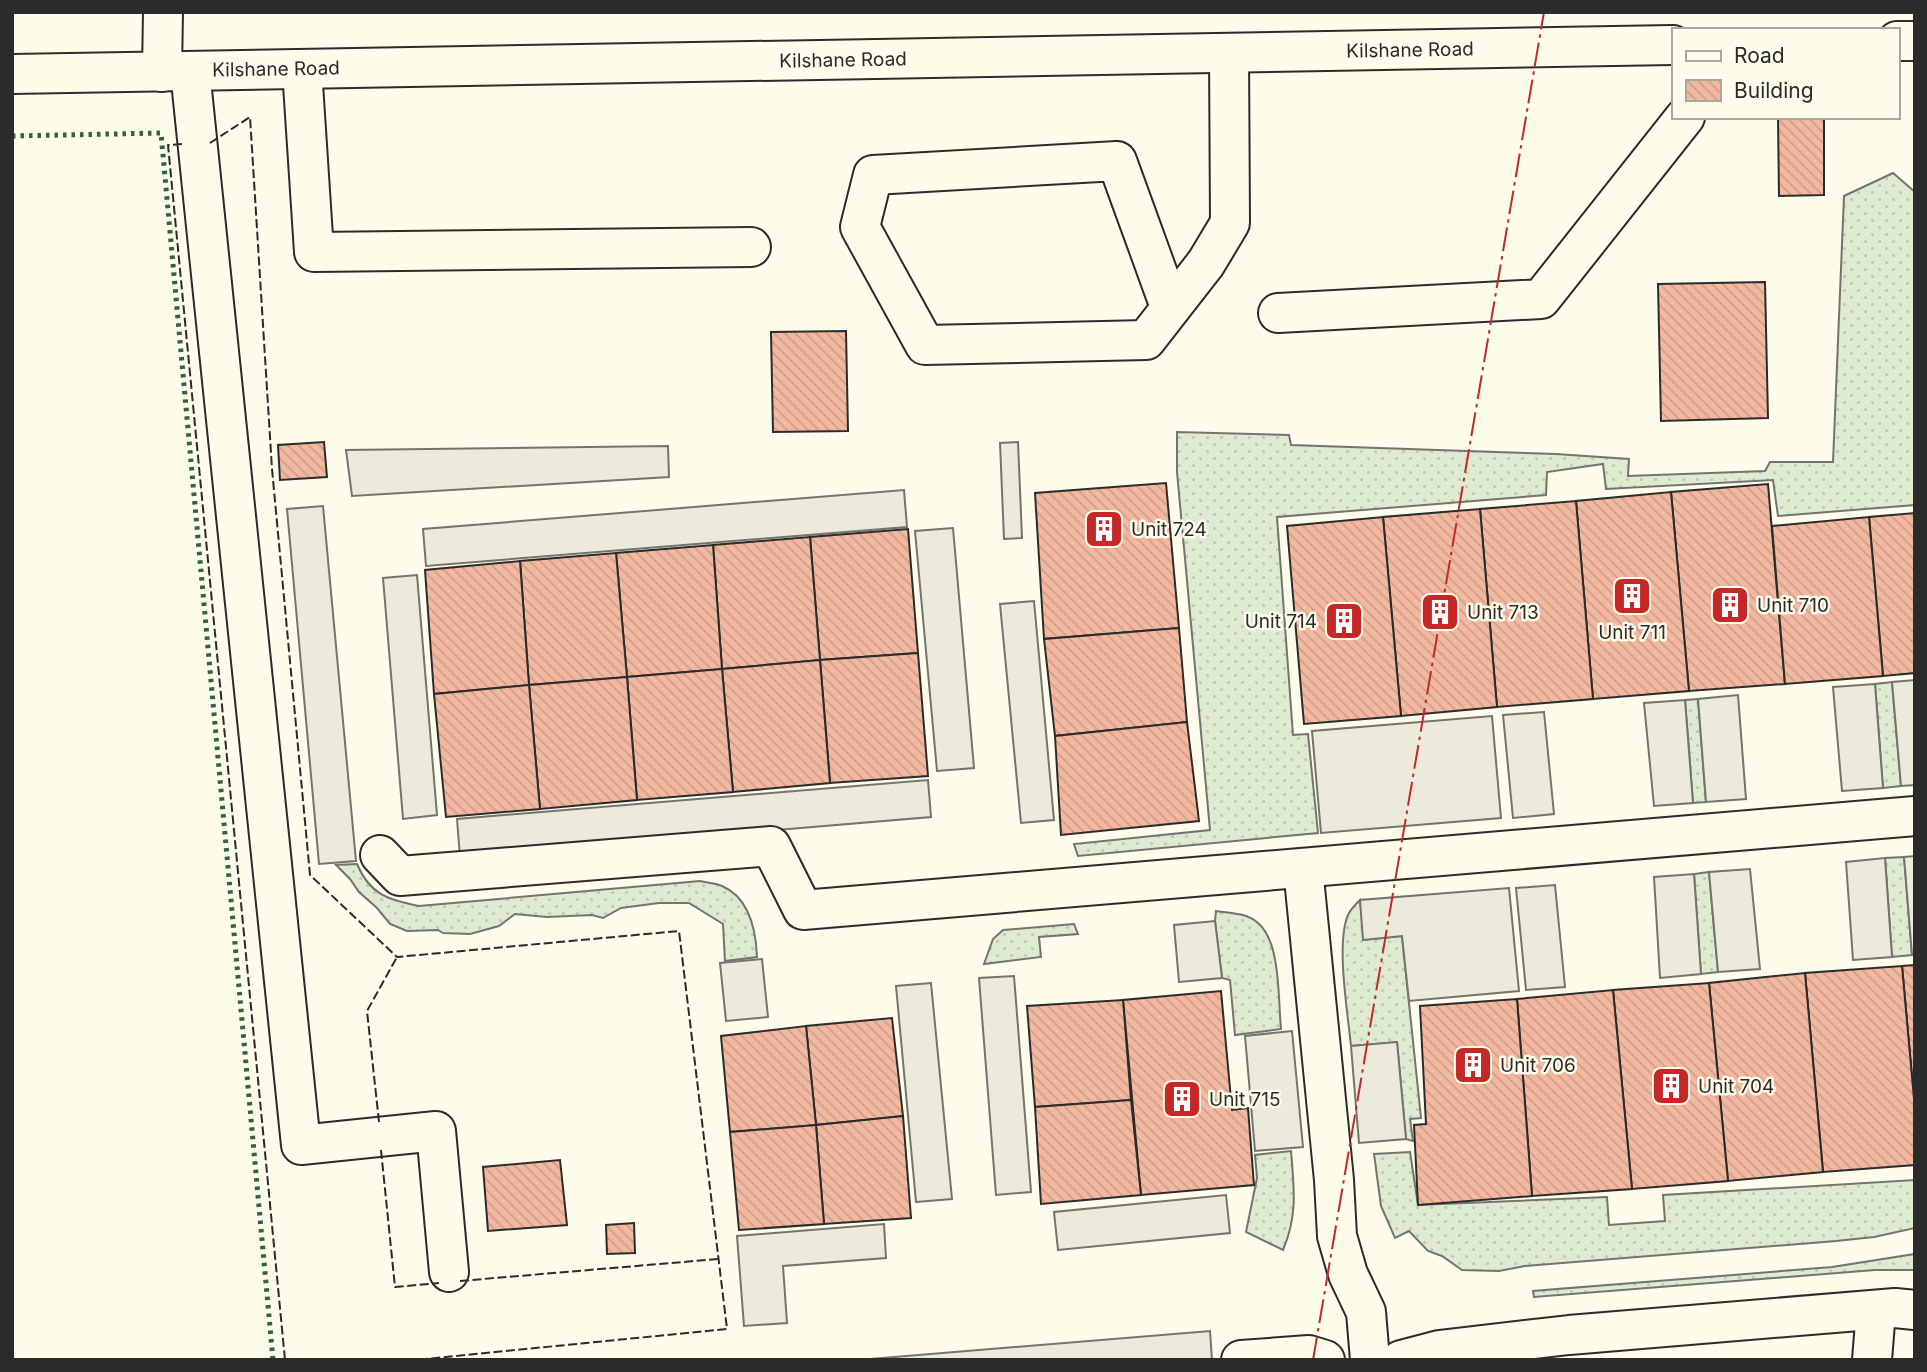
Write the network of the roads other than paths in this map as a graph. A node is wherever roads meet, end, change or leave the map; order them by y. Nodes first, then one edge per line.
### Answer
1 (163, 12) edge
2 (1672, 45) edge
3 (1229, 53) junction
4 (302, 69) junction
5 (176, 71) junction
6 (12, 74) edge
7 (1683, 119) edge
8 (751, 247) dead end
9 (1170, 307) junction
10 (1278, 313) dead end
11 (1915, 816) edge
12 (380, 855) dead end
13 (1303, 868) junction
14 (449, 1272) dead end
15 (1876, 1310) junction
16 (1915, 1310) edge
17 (1241, 1360) edge
18 (1325, 1360) edge
19 (1370, 1360) edge
20 (1401, 1360) edge
21 (1872, 1360) edge

1 - 5 street
2 - 3 street, Kilshane Road
3 - 4 street, Kilshane Road
3 - 9 street
4 - 5 street, Kilshane Road
4 - 8 street
5 - 6 street, Kilshane Road
5 - 14 street
7 - 10 street
9 - 9 street
11 - 13 street
12 - 13 street
13 - 19 street
15 - 16 street
15 - 20 street
15 - 21 street
17 - 18 street

